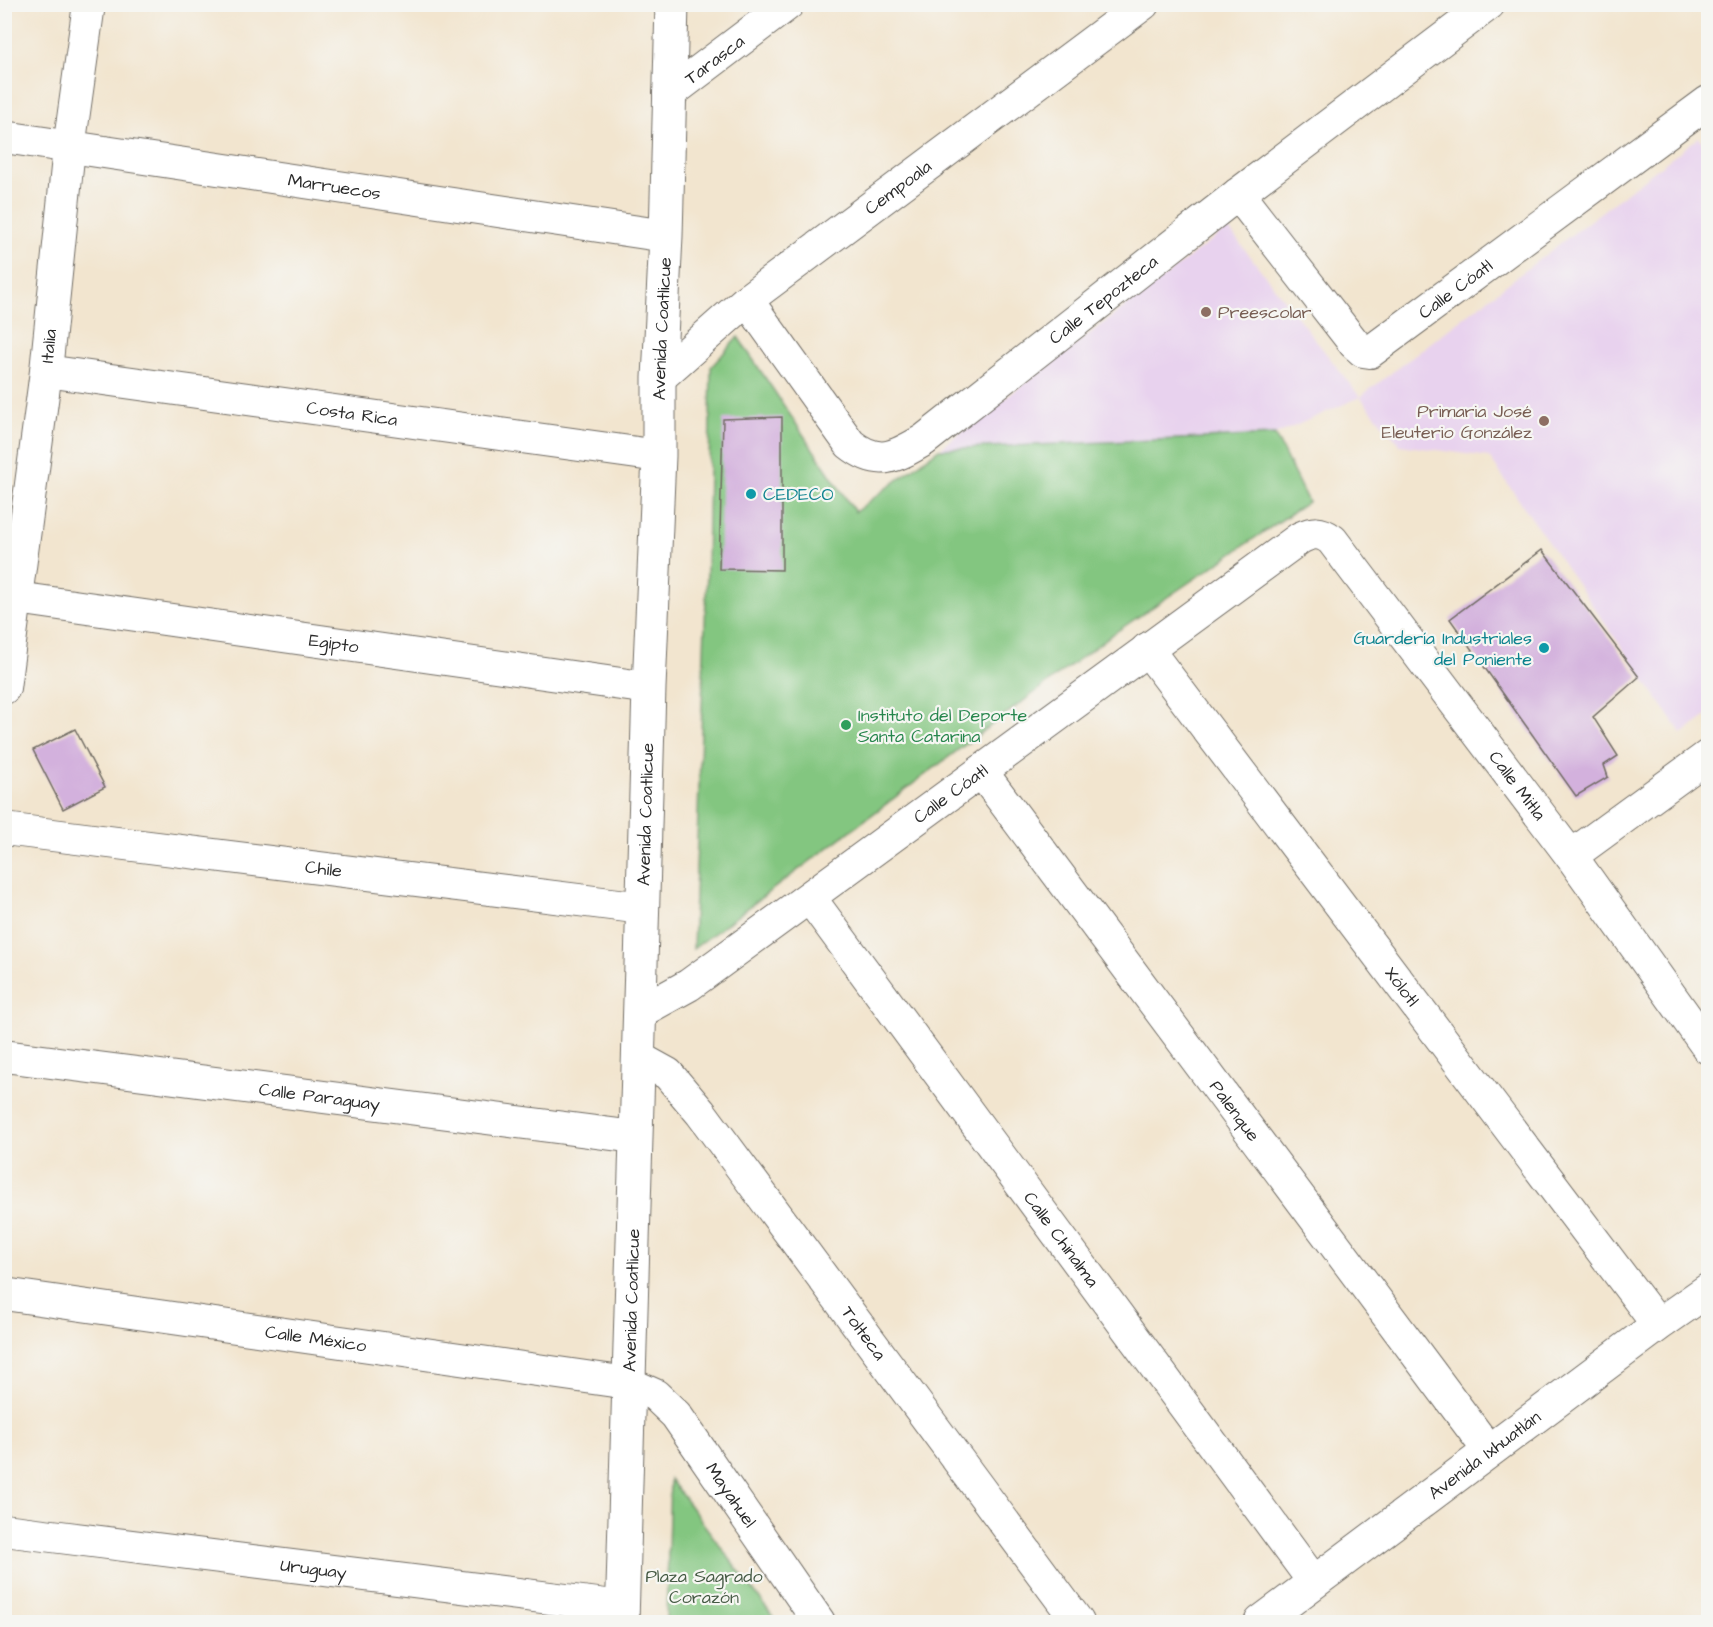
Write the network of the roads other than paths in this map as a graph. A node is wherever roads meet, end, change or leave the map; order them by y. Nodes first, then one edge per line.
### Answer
1 (89, 4) edge
2 (672, 4) edge
3 (788, 4) edge
4 (1143, 4) edge
5 (1490, 4) edge
6 (669, 94) junction
7 (1708, 104) edge
8 (4, 138) edge
9 (69, 148) junction
10 (1238, 194) junction
11 (666, 236) junction
12 (747, 300) junction
13 (46, 371) junction
14 (659, 378) junction
15 (659, 456) junction
16 (1317, 532) joint
17 (17, 598) junction
18 (1147, 649) junction
19 (4, 688) edge
20 (649, 688) junction
21 (1708, 756) edge
22 (981, 771) junction
23 (4, 829) edge
24 (1571, 856) junction
25 (810, 898) junction
26 (643, 908) junction
27 (640, 1012) junction
28 (1703, 1029) edge
29 (4, 1056) edge
30 (639, 1058) junction
31 (635, 1137) junction
32 (1708, 1290) edge
33 (4, 1294) edge
34 (1658, 1325) junction
35 (628, 1383) junction
36 (1489, 1451) junction
37 (4, 1530) edge
38 (1314, 1582) junction
39 (622, 1615) edge
40 (819, 1623) edge
41 (1078, 1623) edge
42 (1261, 1623) edge

1 - 9 street, Italia
2 - 6 street, Avenida Coatlicue
3 - 6 street, Tarasca
4 - 12 street, Cempoala
5 - 10 street, Calle Tepozteca
6 - 11 street, Avenida Coatlicue
7 - 10 street, Calle Cóatl
8 - 9 street, Marruecos
9 - 11 street, Marruecos
9 - 13 street, Italia
10 - 12 street, Calle Tepozteca
11 - 14 street, Avenida Coatlicue
12 - 14 street, Cempoala
13 - 15 street, Costa Rica
13 - 17 street, Italia
14 - 15 street, Avenida Coatlicue
15 - 20 street, Avenida Coatlicue
16 - 18 street, Calle Cóatl
16 - 24 street, Calle Mitla
17 - 19 street, Italia
17 - 20 street, Egipto
18 - 22 street, Calle Cóatl
18 - 34 street, Xólotl
20 - 26 street, Avenida Coatlicue
21 - 24 street
22 - 25 street, Calle Cóatl
22 - 36 street, Palenque
23 - 26 street, Chile
24 - 28 street, Calle Mitla
25 - 27 street, Calle Cóatl
25 - 38 street, Calle Chinalma
26 - 27 street, Avenida Coatlicue
27 - 30 street, Avenida Coatlicue
29 - 31 street, Calle Paraguay
30 - 31 street, Avenida Coatlicue
30 - 41 street, Tolteca
31 - 35 street, Avenida Coatlicue
32 - 34 street, Avenida Ixhuatlán
33 - 35 street, Calle México
34 - 36 street, Avenida Ixhuatlán
35 - 39 street, Avenida Coatlicue
35 - 40 street, Mayahuel
36 - 38 street, Avenida Ixhuatlán
37 - 39 street, Uruguay
38 - 42 street, Avenida Ixhuatlán

